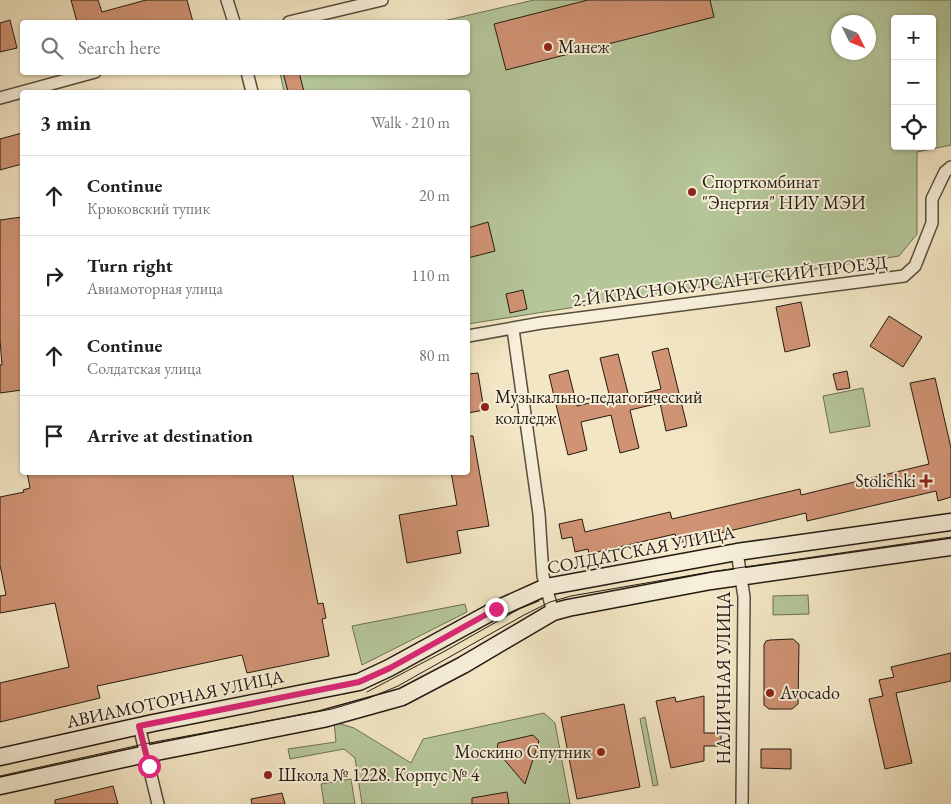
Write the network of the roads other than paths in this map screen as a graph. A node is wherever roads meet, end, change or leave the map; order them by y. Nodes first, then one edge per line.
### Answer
1 (227, 0) edge
2 (382, 0) edge
3 (233, 20) edge
4 (297, 20) edge
5 (84, 75) edge
6 (248, 75) edge
7 (29, 90) edge
8 (252, 90) edge
9 (20, 93) edge
10 (0, 98) edge
11 (951, 167) edge
12 (513, 329) junction
13 (470, 336) edge
14 (951, 522) edge
15 (951, 547) edge
16 (737, 552) junction
17 (741, 577) junction
18 (546, 587) junction
19 (553, 612) junction
20 (359, 682) joint
21 (139, 726) junction
22 (146, 754) junction
23 (0, 757) edge
24 (0, 786) edge
25 (158, 804) edge
26 (742, 804) edge

1 - 3 street
2 - 4 street
5 - 7 street
6 - 8 street
9 - 10 street
11 - 12 street, 2-Й КРАСНОКУРСАНТСКИЙ ПРОЕЗД
12 - 13 street, 2-Й КРАСНОКУРСАНТСКИЙ ПРОЕЗД
12 - 18 street
14 - 16 main road, СОЛДАТСКАЯ УЛИЦА
15 - 17 main road
16 - 17 street, НАЛИЧНАЯ УЛИЦА
16 - 18 main road, СОЛДАТСКАЯ УЛИЦА
17 - 19 main road
17 - 26 street, НАЛИЧНАЯ УЛИЦА
18 - 19 street
18 - 20 main road, СОЛДАТСКАЯ УЛИЦА
19 - 22 main road
20 - 21 main road, АВИАМОТОРНАЯ УЛИЦА
21 - 22 street
21 - 23 main road, АВИАМОТОРНАЯ УЛИЦА
22 - 24 main road
22 - 25 street

